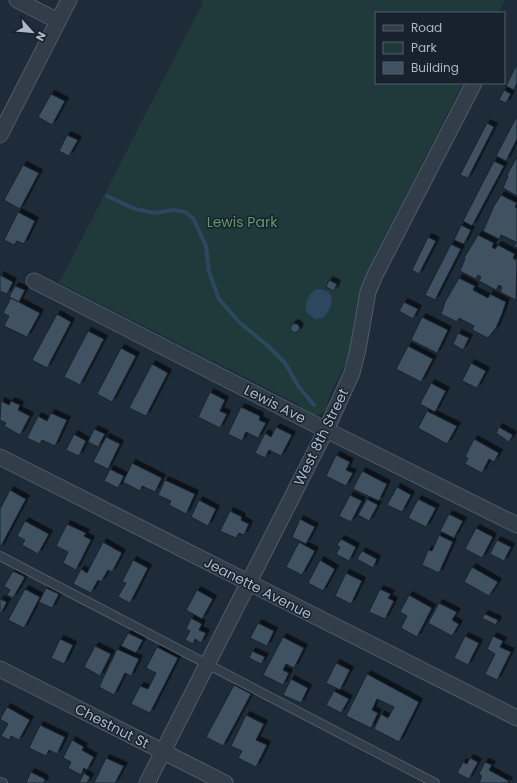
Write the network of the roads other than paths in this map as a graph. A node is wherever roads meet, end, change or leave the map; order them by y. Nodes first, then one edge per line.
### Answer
1 (19, 0) edge
2 (69, 0) edge
3 (58, 21) junction
4 (473, 84) edge
5 (0, 135) edge
6 (34, 281) dead end
7 (326, 430) junction
8 (0, 457) edge
9 (517, 525) edge
10 (0, 556) edge
11 (248, 583) junction
12 (207, 664) junction
13 (0, 669) edge
14 (517, 718) edge
15 (163, 752) junction
16 (0, 782) edge
17 (3, 783) edge
18 (147, 783) edge
19 (225, 783) edge
20 (435, 783) edge

1 - 3 street
2 - 3 street
3 - 5 street
4 - 7 street, West 8th Street
6 - 7 street, Lewis Ave
7 - 9 street, Lewis Ave
7 - 11 street, West 8th Street
8 - 11 street, Jeanette Avenue
10 - 12 lane
11 - 12 street, West 8th Street
11 - 14 street, Jeanette Avenue
12 - 15 street, West 8th Street
12 - 20 lane
13 - 15 street, Chestnut St
15 - 18 street, West 8th Street
15 - 19 street, Chestnut St
16 - 17 lane

